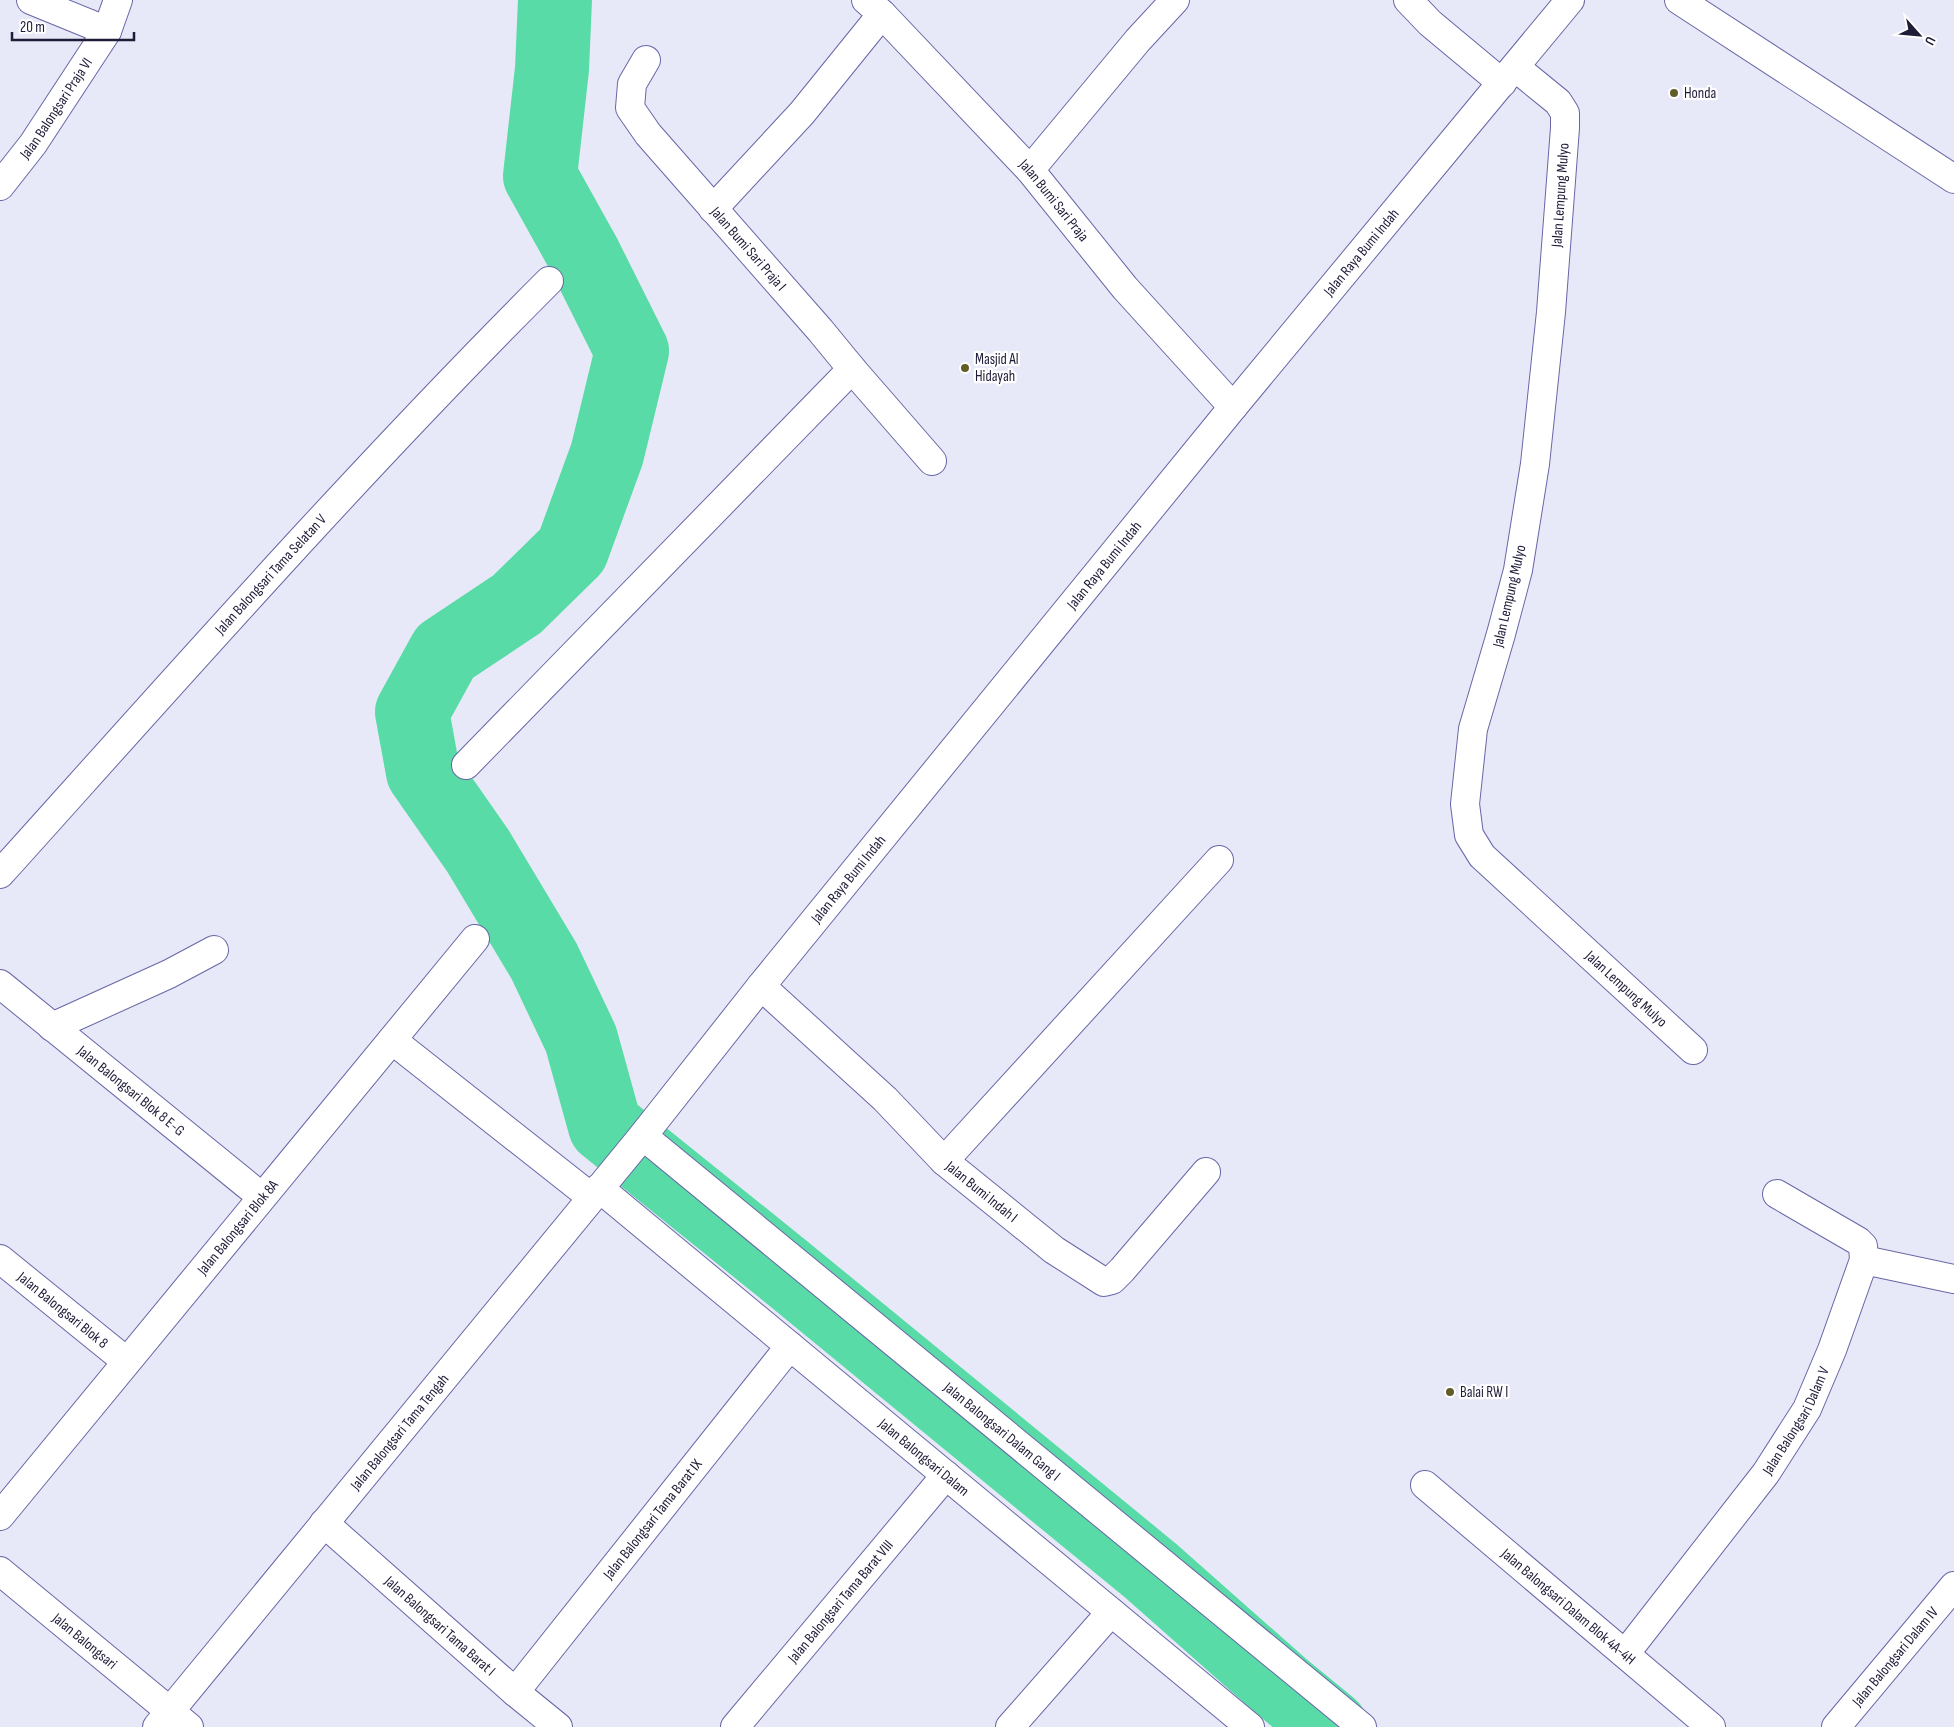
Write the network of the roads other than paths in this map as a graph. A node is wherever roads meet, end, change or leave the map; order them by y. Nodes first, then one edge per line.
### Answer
1 (30, 0) edge
2 (1175, 0) edge
3 (1408, 0) edge
4 (1570, 0) edge
5 (1679, 0) edge
6 (874, 7) edge
7 (112, 18) edge
8 (646, 60) dead end
9 (1509, 75) junction
10 (1030, 170) junction
11 (1954, 179) edge
12 (0, 186) edge
13 (713, 209) junction
14 (549, 281) dead end
15 (852, 370) junction
16 (1233, 407) junction
17 (932, 461) dead end
18 (466, 766) dead end
19 (1219, 860) dead end
20 (0, 874) edge
21 (475, 939) dead end
22 (214, 950) dead end
23 (0, 984) edge
24 (761, 986) junction
25 (52, 1026) junction
26 (392, 1040) junction
27 (1693, 1050) dead end
28 (642, 1137) junction
29 (944, 1161) junction
30 (1206, 1172) dead end
31 (602, 1184) junction
32 (1777, 1194) dead end
33 (262, 1197) junction
34 (0, 1259) edge
35 (1864, 1260) junction
36 (1954, 1279) edge
37 (790, 1346) junction
38 (126, 1362) junction
39 (946, 1475) junction
40 (1425, 1485) dead end
41 (0, 1516) edge
42 (324, 1523) junction
43 (0, 1571) edge
44 (1954, 1586) edge
45 (1111, 1612) junction
46 (1625, 1654) junction
47 (515, 1692) junction
48 (172, 1722) edge
49 (558, 1727) edge
50 (735, 1727) edge
51 (1010, 1727) edge
52 (1250, 1727) edge
53 (1362, 1727) edge
54 (1711, 1727) edge
55 (1836, 1727) edge

1 - 7 street
2 - 10 street
3 - 9 street, Jalan Lempung Mulyo
4 - 9 street, Jalan Raya Bumi Indah
5 - 11 street
6 - 10 street, Jalan Bumi Sari Praja
6 - 13 street, Jalan Bumi Sari Praja I
7 - 12 street, Jalan Balongsari Praja VI
8 - 13 street
9 - 16 street, Jalan Raya Bumi Indah
9 - 27 street, Jalan Lempung Mulyo
10 - 16 street, Jalan Bumi Sari Praja
13 - 15 street, Jalan Bumi Sari Praja I
14 - 20 street, Jalan Balongsari Tama Selatan V
15 - 17 street, Jalan Bumi Sari Praja I
15 - 18 street
16 - 24 street, Jalan Raya Bumi Indah
19 - 29 street
21 - 26 street, Jalan Balongsari Blok 8A
22 - 25 street
23 - 25 street, Jalan Balongsari Blok 8 E-G
24 - 28 street, Jalan Raya Bumi Indah
24 - 29 street, Jalan Bumi Indah I
25 - 33 street, Jalan Balongsari Blok 8 E-G
26 - 31 street, Jalan Balongsari Dalam
26 - 33 street, Jalan Balongsari Blok 8A
28 - 31 street, Jalan Balongsari Tama Tengah
28 - 53 street, Jalan Balongsari Dalam Gang I
29 - 30 street, Jalan Bumi Indah I
31 - 37 street, Jalan Balongsari Dalam
31 - 42 street, Jalan Balongsari Tama Tengah
32 - 35 street
33 - 38 street, Jalan Balongsari Blok 8A
34 - 38 street, Jalan Balongsari Blok 8
35 - 36 street
35 - 46 street, Jalan Balongsari Dalam V
37 - 39 street, Jalan Balongsari Dalam
37 - 47 street, Jalan Balongsari Tama Barat IX
38 - 41 street, Jalan Balongsari Blok 8A
39 - 45 street, Jalan Balongsari Dalam
39 - 50 street, Jalan Balongsari Tama Barat VIII
40 - 46 street, Jalan Balongsari Dalam Blok 4A-4H
42 - 47 street, Jalan Balongsari Tama Barat I
42 - 48 street, Jalan Balongsari Tama Tengah
43 - 48 street, Jalan Balongsari
44 - 55 street, Jalan Balongsari Dalam IV
45 - 51 street
45 - 52 street, Jalan Balongsari Dalam
46 - 54 street, Jalan Balongsari Dalam Blok 4A-4H
47 - 49 street, Jalan Balongsari Tama Barat I

